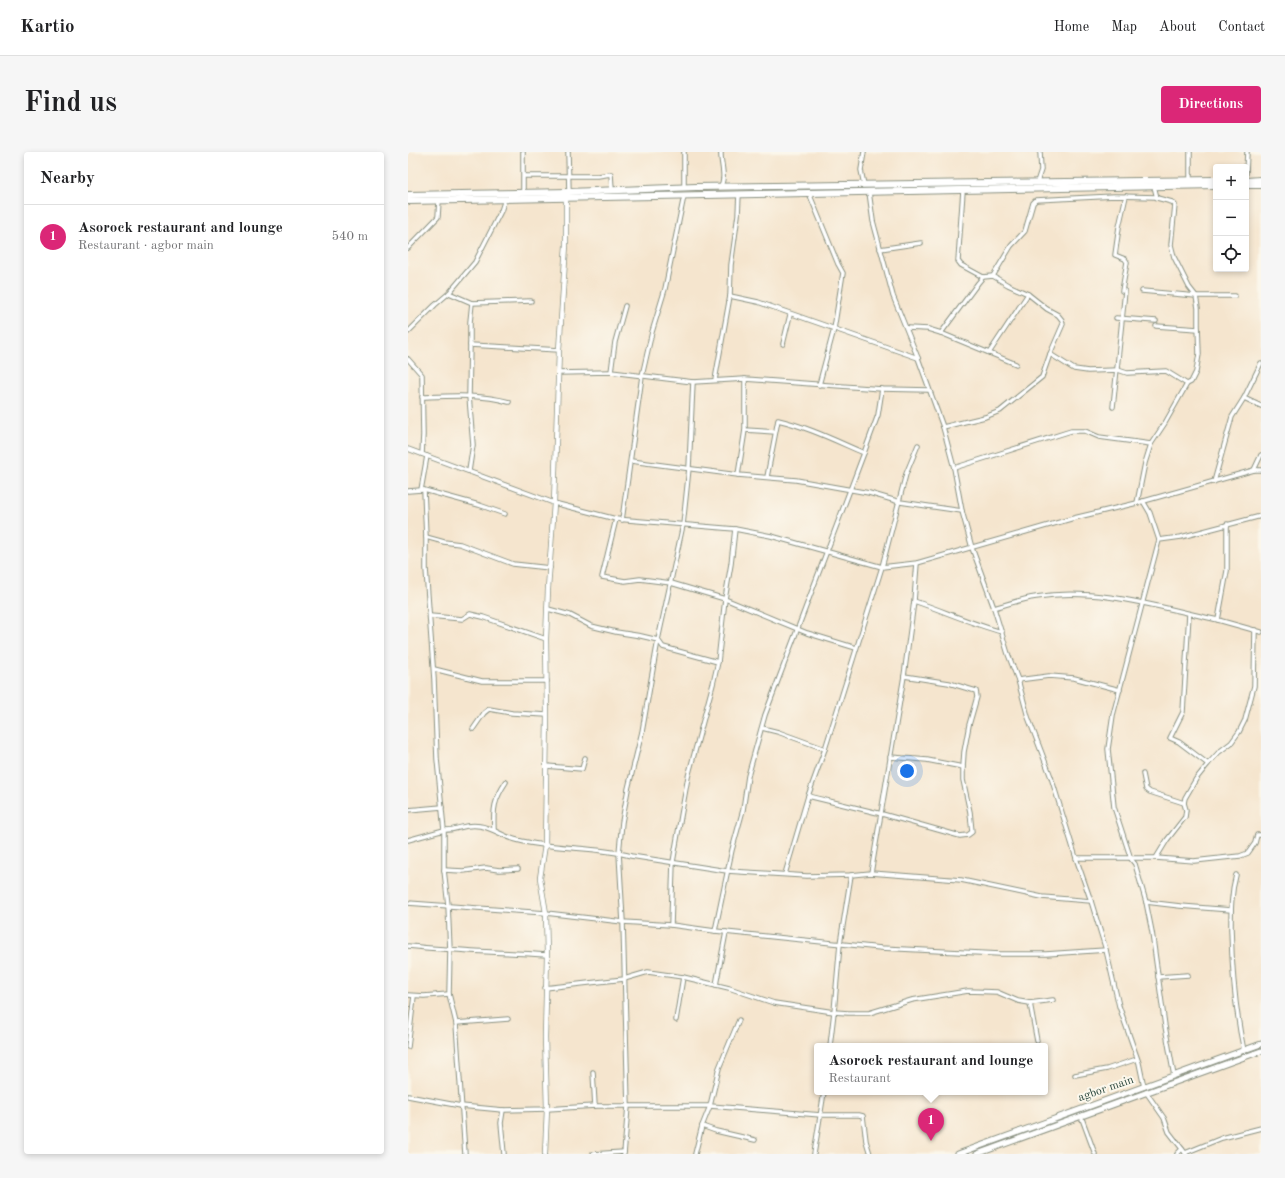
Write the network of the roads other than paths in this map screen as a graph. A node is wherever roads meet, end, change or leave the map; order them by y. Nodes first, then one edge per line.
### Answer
1 (523, 152) edge
2 (568, 152) edge
3 (684, 152) edge
4 (721, 152) edge
5 (864, 152) edge
6 (1040, 152) edge
7 (1190, 152) edge
8 (1247, 152) edge
9 (1246, 164) edge
10 (524, 176) junction
11 (569, 176) junction
12 (1190, 180) junction
13 (1213, 180) edge
14 (1261, 180) edge
15 (1249, 181) edge
16 (1037, 183) junction
17 (1130, 184) junction
18 (1213, 185) edge
19 (1249, 185) edge
20 (1261, 185) edge
21 (864, 186) junction
22 (1154, 186) junction
23 (719, 187) junction
24 (1103, 187) junction
25 (684, 188) junction
26 (612, 190) junction
27 (963, 190) junction
28 (569, 192) junction
29 (869, 192) junction
30 (523, 193) junction
31 (809, 193) junction
32 (738, 194) junction
33 (408, 195) edge
34 (684, 196) junction
35 (1104, 196) junction
36 (1126, 196) junction
37 (1156, 197) junction
38 (416, 198) junction
39 (505, 199) junction
40 (566, 199) junction
41 (439, 200) junction
42 (408, 201) edge
43 (921, 243) dead end
44 (408, 248) edge
45 (880, 249) junction
46 (993, 276) junction
47 (983, 277) junction
48 (1142, 291) dead end
49 (449, 293) junction
50 (1028, 294) junction
51 (730, 296) junction
52 (1196, 296) junction
53 (1235, 296) dead end
54 (531, 301) dead end
55 (472, 303) junction
56 (624, 306) dead end
57 (790, 314) junction
58 (1116, 318) dead end
59 (1123, 318) junction
60 (907, 328) junction
61 (834, 329) junction
62 (1198, 329) junction
63 (408, 332) edge
64 (941, 333) junction
65 (783, 344) dead end
66 (470, 345) junction
67 (559, 350) junction
68 (988, 353) junction
69 (1050, 354) junction
70 (918, 358) junction
71 (408, 359) edge
72 (1261, 362) edge
73 (1016, 364) dead end
74 (1118, 370) junction
75 (558, 372) junction
76 (611, 372) junction
77 (642, 376) junction
78 (745, 379) junction
79 (715, 380) junction
80 (693, 382) junction
81 (1187, 384) junction
82 (819, 385) junction
83 (882, 389) junction
84 (929, 390) junction
85 (469, 396) junction
86 (422, 397) junction
87 (1244, 398) junction
88 (509, 402) dead end
89 (1261, 406) edge
90 (1113, 407) dead end
91 (942, 427) junction
92 (745, 430) junction
93 (775, 432) junction
94 (1151, 444) junction
95 (918, 445) dead end
96 (408, 449) edge
97 (864, 453) junction
98 (422, 454) junction
99 (1261, 455) edge
100 (427, 456) junction
101 (631, 461) junction
102 (690, 468) junction
103 (954, 468) junction
104 (1254, 470) junction
105 (1261, 470) edge
106 (469, 471) junction
107 (738, 475) junction
108 (767, 477) junction
109 (1214, 482) junction
110 (851, 489) junction
111 (422, 490) junction
112 (408, 491) edge
113 (1143, 501) junction
114 (900, 502) junction
115 (1137, 503) junction
116 (554, 504) junction
117 (962, 511) junction
118 (505, 514) dead end
119 (1261, 516) edge
120 (616, 519) junction
121 (622, 520) junction
122 (1227, 524) junction
123 (683, 525) junction
124 (734, 529) junction
125 (426, 537) junction
126 (1159, 540) junction
127 (972, 548) junction
128 (827, 553) junction
129 (917, 563) junction
130 (882, 567) junction
131 (550, 568) junction
132 (671, 583) junction
133 (725, 599) junction
134 (914, 601) junction
135 (1142, 602) junction
136 (994, 608) junction
137 (548, 609) junction
138 (1189, 614) junction
139 (430, 616) junction
140 (1218, 620) junction
141 (797, 629) junction
142 (1255, 630) junction
143 (1002, 632) junction
144 (1261, 632) edge
145 (546, 639) junction
146 (658, 640) junction
147 (856, 648) junction
148 (718, 662) junction
149 (434, 669) junction
150 (904, 676) junction
151 (1018, 680) junction
152 (547, 681) junction
153 (1120, 690) junction
154 (547, 715) junction
155 (762, 728) junction
156 (473, 729) dead end
157 (825, 749) junction
158 (890, 757) junction
159 (585, 758) dead end
160 (1208, 764) junction
161 (546, 766) junction
162 (963, 767) junction
163 (1143, 774) dead end
164 (506, 782) dead end
165 (808, 796) junction
166 (1184, 803) junction
167 (442, 807) junction
168 (408, 810) edge
169 (882, 814) junction
170 (444, 830) junction
171 (494, 830) junction
172 (1261, 835) edge
173 (408, 840) edge
174 (545, 845) junction
175 (619, 853) junction
176 (1076, 858) junction
177 (1156, 858) junction
178 (1131, 859) junction
179 (673, 862) junction
180 (518, 869) dead end
181 (444, 870) junction
182 (727, 870) junction
183 (871, 873) junction
184 (785, 874) junction
185 (852, 875) junction
186 (1236, 875) dead end
187 (1091, 901) junction
188 (1146, 902) junction
189 (408, 903) edge
190 (448, 906) junction
191 (1231, 910) junction
192 (546, 913) junction
193 (623, 922) junction
194 (671, 925) junction
195 (715, 931) junction
196 (726, 932) junction
197 (840, 944) junction
198 (408, 946) edge
199 (450, 950) junction
200 (1106, 950) junction
201 (547, 955) junction
202 (1188, 975) dead end
203 (683, 977) junction
204 (1158, 977) junction
205 (624, 979) junction
206 (716, 985) junction
207 (545, 988) junction
208 (449, 994) junction
209 (408, 995) edge
210 (414, 996) junction
211 (1053, 1000) dead end
212 (1030, 1003) junction
213 (834, 1012) junction
214 (508, 1019) dead end
215 (676, 1020) dead end
216 (739, 1020) dead end
217 (456, 1023) junction
218 (1037, 1041) dead end
219 (830, 1043) edge
220 (1261, 1044) edge
221 (408, 1047) edge
222 (1244, 1050) junction
223 (1261, 1051) edge
224 (1137, 1059) junction
225 (1200, 1067) junction
226 (593, 1072) dead end
227 (1201, 1073) junction
228 (1075, 1075) dead end
229 (1174, 1076) junction
230 (1144, 1087) junction
231 (1146, 1092) junction
232 (824, 1095) edge
233 (408, 1096) edge
234 (461, 1106) junction
235 (595, 1106) junction
236 (628, 1106) junction
237 (710, 1106) junction
238 (503, 1110) junction
239 (547, 1110) junction
240 (821, 1115) junction
241 (1081, 1116) junction
242 (702, 1126) junction
243 (1261, 1128) edge
244 (755, 1140) dead end
245 (1182, 1149) junction
246 (624, 1153) edge
247 (465, 1154) edge
248 (504, 1154) edge
249 (545, 1154) edge
250 (593, 1154) edge
251 (695, 1154) edge
252 (814, 1154) edge
253 (870, 1154) edge
254 (958, 1154) edge
255 (977, 1154) edge
256 (1095, 1154) edge
257 (1176, 1154) edge
258 (1186, 1154) edge

1 - 10 street
2 - 11 street
3 - 25 street
4 - 23 street
5 - 21 street
6 - 16 street
7 - 12 street
8 - 9 street
10 - 11 street
10 - 30 street
11 - 26 street
11 - 28 street
12 - 13 highway
12 - 17 highway
14 - 15 highway
16 - 17 highway
16 - 21 highway
17 - 22 highway
17 - 24 highway
18 - 22 highway
19 - 20 highway
21 - 23 highway
22 - 37 street
23 - 25 highway
24 - 27 highway
24 - 35 street
25 - 26 highway
26 - 28 highway
27 - 29 highway
27 - 47 street
28 - 30 highway
29 - 31 highway
29 - 45 street
30 - 38 highway
31 - 32 highway
31 - 61 street
32 - 34 highway
32 - 51 street
33 - 38 highway
34 - 40 highway
34 - 77 street
35 - 36 street
35 - 46 street
36 - 37 street
36 - 59 street
37 - 52 street
38 - 41 highway
38 - 42 highway
39 - 40 highway
39 - 41 highway
39 - 49 street
40 - 67 street
41 - 44 street
43 - 45 street
45 - 60 street
46 - 47 street
46 - 50 street
47 - 64 street
48 - 52 street
49 - 55 street
49 - 63 street
50 - 68 street
50 - 69 street
51 - 57 street
51 - 79 street
52 - 53 street
52 - 62 street
54 - 55 street
55 - 66 street
56 - 76 street
57 - 61 street
57 - 65 street
58 - 59 street
59 - 62 street
59 - 74 street
60 - 64 street
60 - 70 street
61 - 70 street
61 - 82 street
62 - 81 street
64 - 68 street
66 - 67 street
66 - 85 street
67 - 75 street
68 - 73 street
69 - 74 street
69 - 91 street
70 - 84 street
71 - 86 street
72 - 87 street
74 - 81 street
74 - 90 street
75 - 76 street
75 - 116 street
76 - 77 street
77 - 80 street
77 - 101 street
78 - 79 street
78 - 82 street
78 - 92 street
79 - 80 street
80 - 102 street
81 - 94 street
82 - 83 street
83 - 84 street
83 - 97 street
84 - 91 street
85 - 86 street
85 - 88 street
85 - 106 street
86 - 98 street
87 - 89 street
87 - 109 street
91 - 103 street
92 - 93 street
92 - 107 street
93 - 97 street
93 - 108 street
94 - 103 street
94 - 115 street
95 - 114 street
96 - 98 street
97 - 110 street
98 - 100 street
99 - 104 street
100 - 106 street
100 - 111 street
101 - 102 street
101 - 121 street
102 - 107 street
102 - 123 street
103 - 117 street
104 - 105 street
104 - 109 street
106 - 116 street
107 - 108 street
108 - 110 street
109 - 113 street
110 - 114 street
110 - 128 street
111 - 112 street
111 - 118 street
111 - 125 street
113 - 115 street
113 - 126 street
114 - 117 street
114 - 130 street
115 - 127 street
116 - 120 street
116 - 131 street
117 - 127 street
119 - 122 street
120 - 121 street
120 - 132 street
121 - 123 street
122 - 126 street
122 - 140 street
123 - 124 street
123 - 132 street
124 - 128 street
124 - 133 street
125 - 131 street
125 - 139 street
126 - 135 street
127 - 129 street
127 - 136 street
128 - 130 street
128 - 141 street
129 - 130 street
129 - 134 street
130 - 147 street
131 - 137 street
132 - 133 street
132 - 146 street
133 - 141 street
133 - 148 street
134 - 143 street
134 - 150 street
135 - 136 street
135 - 138 street
135 - 153 street
136 - 143 street
137 - 145 street
137 - 146 street
138 - 140 street
138 - 160 street
139 - 145 street
139 - 149 street
140 - 142 street
141 - 147 street
141 - 155 street
142 - 144 street
142 - 160 street
143 - 151 street
145 - 152 street
146 - 148 street
146 - 175 street
147 - 157 street
148 - 179 street
149 - 152 street
149 - 167 street
150 - 158 street
150 - 162 street
151 - 153 street
151 - 176 street
152 - 154 street
153 - 178 street
154 - 156 street
154 - 161 street
155 - 157 street
155 - 182 street
157 - 165 street
158 - 162 street
158 - 169 street
159 - 161 street
160 - 166 street
161 - 174 street
162 - 169 street
163 - 166 street
164 - 171 street
165 - 169 street
165 - 184 street
166 - 177 street
167 - 168 street
167 - 170 street
169 - 183 street
170 - 171 street
170 - 173 street
170 - 181 street
171 - 174 street
172 - 177 street
174 - 175 street
174 - 192 street
175 - 179 street
175 - 193 street
176 - 178 street
176 - 187 street
177 - 178 street
178 - 188 street
179 - 182 street
179 - 194 street
180 - 181 street
181 - 190 street
182 - 184 street
182 - 195 street
183 - 185 street
183 - 187 street
184 - 185 street
185 - 197 street
186 - 191 street
187 - 200 street
188 - 191 street
188 - 204 street
189 - 190 street
190 - 192 street
190 - 199 street
191 - 222 street
192 - 193 street
192 - 201 street
193 - 194 street
193 - 205 street
194 - 195 street
195 - 196 street
196 - 197 street
196 - 206 street
197 - 200 street
197 - 213 street
198 - 199 street
199 - 201 street
199 - 208 street
200 - 224 street
201 - 207 street
202 - 204 street
203 - 205 street
203 - 206 street
203 - 215 street
204 - 229 street
205 - 207 street
205 - 236 street
206 - 213 street
207 - 239 street
208 - 210 street
208 - 217 street
209 - 210 street
210 - 221 street
211 - 212 street
212 - 213 street
212 - 218 street
213 - 219 street
214 - 217 street
216 - 237 street
217 - 234 street
220 - 222 main road, agbor main
222 - 225 main road, agbor main
223 - 227 main road, agbor main
224 - 228 street
224 - 230 street
225 - 227 main road
225 - 229 main road, agbor main
226 - 235 street
227 - 231 main road, agbor main
229 - 230 main road, agbor main
230 - 254 main road, agbor main
231 - 241 main road, agbor main
231 - 245 street
232 - 240 street
233 - 234 street
234 - 238 street
234 - 247 street
235 - 236 street
235 - 239 street
236 - 237 street
236 - 246 street
237 - 240 street
237 - 242 street
238 - 239 street
238 - 248 street
239 - 249 street
240 - 252 street
240 - 253 street
241 - 255 main road, agbor main
241 - 256 street
242 - 244 street
242 - 251 street
243 - 258 street
245 - 257 street
245 - 258 street
246 - 250 street

